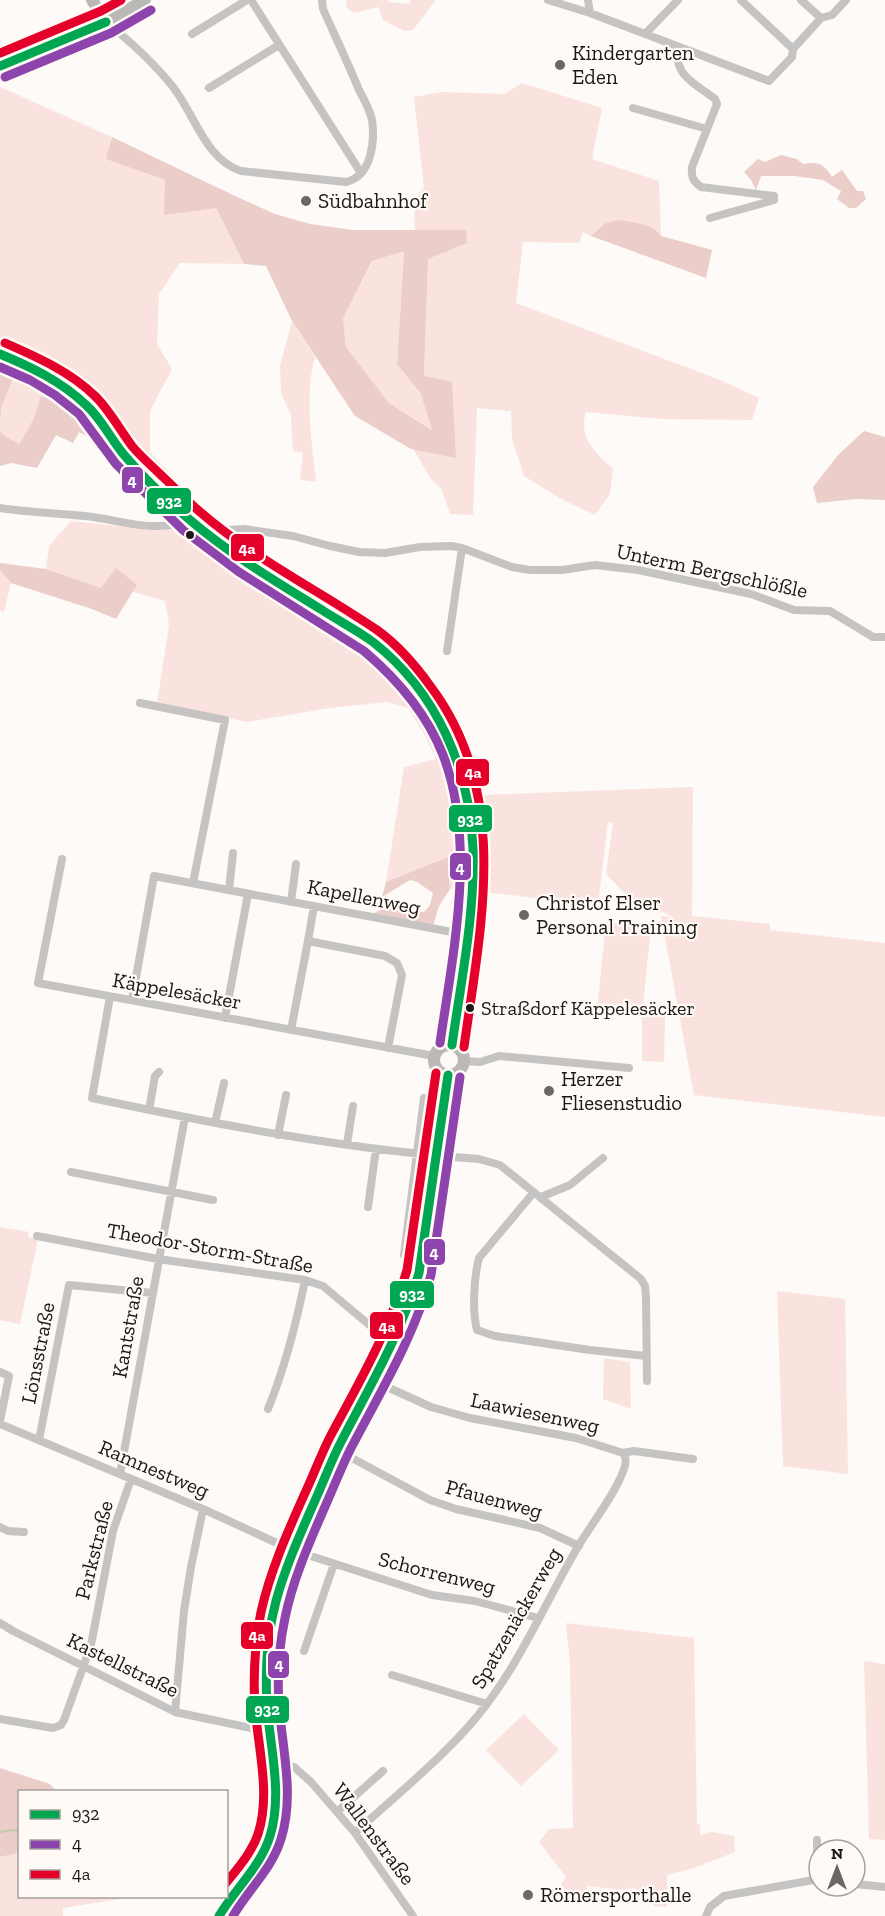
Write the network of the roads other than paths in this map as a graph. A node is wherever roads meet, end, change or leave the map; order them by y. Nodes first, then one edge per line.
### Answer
1 (92, 0) edge
2 (145, 0) edge
3 (249, 0) edge
4 (322, 0) edge
5 (548, 0) edge
6 (588, 0) edge
7 (678, 0) edge
8 (741, 0) edge
9 (801, 0) edge
10 (846, 0) edge
11 (590, 13) junction
12 (821, 18) junction
13 (106, 22) junction
14 (192, 34) dead end
15 (645, 34) junction
16 (279, 45) junction
17 (679, 48) junction
18 (793, 49) junction
19 (0, 66) edge
20 (209, 88) dead end
21 (633, 108) dead end
22 (707, 129) junction
23 (361, 173) junction
24 (710, 218) dead end
25 (0, 354) edge
26 (0, 508) edge
27 (190, 520) junction
28 (212, 539) junction
29 (462, 548) junction
30 (885, 637) edge
31 (447, 651) dead end
32 (140, 704) dead end
33 (233, 853) dead end
34 (62, 859) dead end
35 (296, 864) dead end
36 (193, 883) junction
37 (229, 890) junction
38 (248, 894) junction
39 (291, 902) junction
40 (314, 906) junction
41 (468, 935) junction
42 (308, 941) junction
43 (110, 997) junction
44 (132, 1000) junction
45 (225, 1018) junction
46 (291, 1030) junction
47 (452, 1045) junction
48 (388, 1048) junction
49 (434, 1056) junction
50 (464, 1061) junction
51 (629, 1068) dead end
52 (159, 1072) dead end
53 (448, 1076) junction
54 (224, 1083) dead end
55 (286, 1095) dead end
56 (424, 1098) dead end
57 (353, 1106) dead end
58 (149, 1110) junction
59 (185, 1117) junction
60 (215, 1123) junction
61 (278, 1135) junction
62 (347, 1144) junction
63 (376, 1149) junction
64 (417, 1154) junction
65 (436, 1156) junction
66 (603, 1158) dead end
67 (71, 1172) dead end
68 (172, 1192) junction
69 (537, 1195) junction
70 (213, 1200) dead end
71 (368, 1207) dead end
72 (37, 1236) dead end
73 (404, 1255) dead end
74 (158, 1259) junction
75 (305, 1280) junction
76 (153, 1293) junction
77 (392, 1344) junction
78 (646, 1356) junction
79 (0, 1372) edge
80 (374, 1381) junction
81 (647, 1381) dead end
82 (268, 1409) dead end
83 (0, 1422) edge
84 (39, 1440) junction
85 (337, 1450) junction
86 (623, 1453) junction
87 (693, 1459) dead end
88 (120, 1474) junction
89 (131, 1479) junction
90 (203, 1509) junction
91 (0, 1527) edge
92 (24, 1532) dead end
93 (579, 1546) junction
94 (292, 1550) junction
95 (334, 1564) junction
96 (538, 1618) junction
97 (0, 1623) edge
98 (304, 1651) dead end
99 (83, 1665) junction
100 (392, 1675) dead end
101 (487, 1704) junction
102 (175, 1712) junction
103 (0, 1719) edge
104 (270, 1732) junction
105 (273, 1761) junction
106 (383, 1771) dead end
107 (338, 1811) junction
108 (355, 1833) junction
109 (807, 1881) edge
110 (867, 1885) edge
111 (885, 1887) edge
112 (219, 1916) edge
113 (412, 1916) edge
114 (706, 1916) edge

1 - 13 main road
2 - 13 main road
3 - 14 street
3 - 16 street
4 - 23 street
5 - 11 street
6 - 11 street
7 - 15 street
8 - 18 street
9 - 12 street
10 - 12 street
11 - 15 street
12 - 18 street
13 - 19 main road
13 - 23 street
15 - 17 street
16 - 20 street
16 - 23 street
17 - 18 street
17 - 22 street
21 - 22 street
22 - 24 street
25 - 27 main road
26 - 27 street
27 - 28 main road
28 - 29 street, Unterm Bergschlößle
28 - 41 main road
29 - 30 street, Unterm Bergschlößle
29 - 31 street
32 - 36 street
33 - 37 street
34 - 43 street, Käppelesäcker
35 - 39 street, Kapellenweg
36 - 37 street
36 - 44 street
37 - 38 street
38 - 39 street
38 - 45 street
39 - 40 street, Kapellenweg
40 - 41 street, Kapellenweg
40 - 42 street
41 - 47 main road
42 - 46 street
42 - 48 street
43 - 44 street, Käppelesäcker
43 - 58 street
44 - 45 street, Käppelesäcker
45 - 46 street, Käppelesäcker
46 - 48 street, Käppelesäcker
47 - 49 main road
47 - 50 main road
48 - 49 street, Käppelesäcker
49 - 53 main road
50 - 51 street
50 - 53 main road
52 - 58 street
53 - 65 main road
54 - 60 street
55 - 61 street
56 - 64 street
57 - 62 street
58 - 59 street
59 - 60 street
59 - 68 street, Kantstraße
60 - 61 street
61 - 62 street
62 - 63 street
63 - 64 street
63 - 71 street
64 - 65 street
64 - 73 street
65 - 69 street
65 - 77 main road
66 - 69 street
67 - 68 street
68 - 70 street
68 - 74 street, Kantstraße
69 - 78 street
69 - 78 street
72 - 74 street, Theodor-Storm-Straße
74 - 75 street, Theodor-Storm-Straße
74 - 76 street, Kantstraße
75 - 77 street, Theodor-Storm-Straße
75 - 82 street
76 - 84 street, Lönsstraße
76 - 88 street, Kantstraße
77 - 80 main road
78 - 81 street
79 - 83 street
80 - 85 main road
80 - 86 street, Laawiesenweg
83 - 84 street, Ramnestweg
84 - 88 street, Ramnestweg
85 - 93 street, Pfauenweg
85 - 94 main road
86 - 87 street, Laawiesenweg
86 - 93 street, Spatzenäckerweg
88 - 89 street, Ramnestweg
89 - 90 street, Ramnestweg
89 - 99 street, Parkstraße
90 - 94 street, Ramnestweg
90 - 102 street
91 - 92 street
93 - 96 street, Spatzenäckerweg
94 - 95 street, Schorrenweg
94 - 104 main road
95 - 96 street, Schorrenweg
95 - 98 street
96 - 101 street, Spatzenäckerweg
97 - 99 street, Kastellstraße
99 - 102 street, Kastellstraße
99 - 103 street, Parkstraße
100 - 101 street
101 - 108 street, Spatzenäckerweg
102 - 104 street, Kastellstraße
104 - 105 main road
105 - 107 street, Wallenstraße
105 - 112 main road
106 - 107 street
107 - 108 street, Wallenstraße
108 - 113 street, Wallenstraße
109 - 114 street
110 - 111 street

